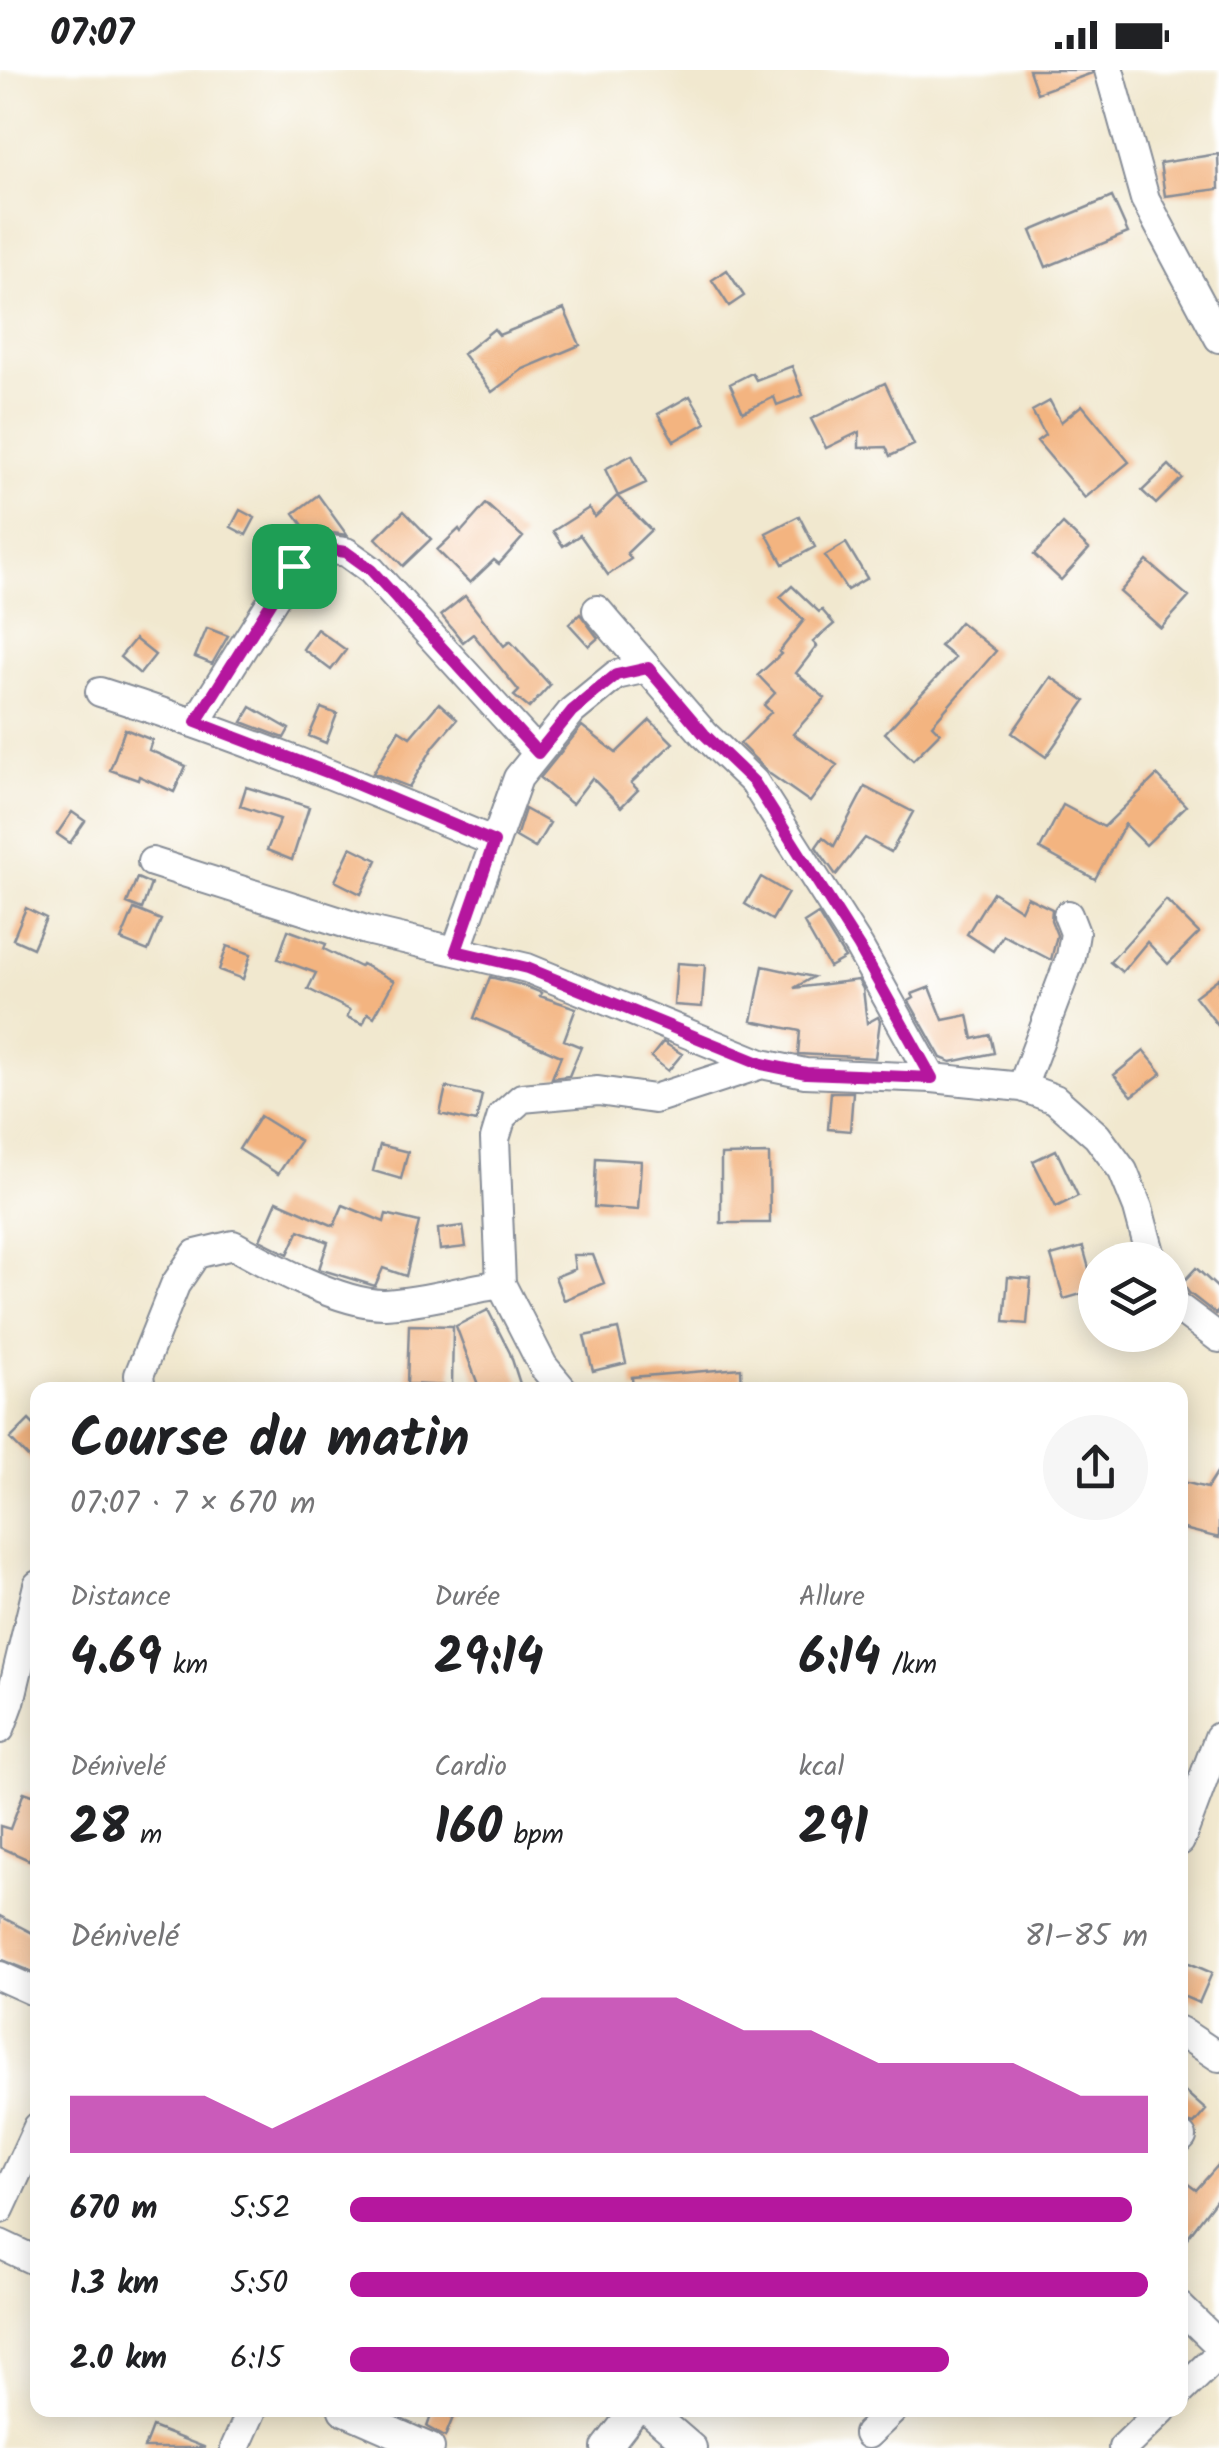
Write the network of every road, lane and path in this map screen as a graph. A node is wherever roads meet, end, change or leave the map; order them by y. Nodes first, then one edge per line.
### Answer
1 (1110, 70) edge
2 (1219, 338) edge
3 (597, 610) dead end
4 (648, 668) junction
5 (100, 692) dead end
6 (196, 722) junction
7 (538, 753) junction
8 (494, 842) junction
9 (152, 862) dead end
10 (1068, 915) dead end
11 (456, 951) junction
12 (762, 1064) junction
13 (932, 1078) junction
14 (1022, 1086) junction
15 (1147, 1242) edge
16 (501, 1284) junction
17 (1188, 1315) edge
18 (1219, 1338) edge
19 (140, 1382) edge
20 (557, 1382) edge
21 (30, 1619) edge
22 (0, 1729) edge
23 (1219, 1737) edge
24 (1188, 1819) edge
25 (0, 1976) edge
26 (30, 1989) edge
27 (1188, 2037) edge
28 (1219, 2058) edge
29 (30, 2144) edge
30 (0, 2209) edge
31 (0, 2244) edge
32 (30, 2258) edge
33 (1188, 2315) edge
34 (1219, 2345) edge
35 (1219, 2354) edge
36 (1188, 2384) edge
37 (249, 2417) edge
38 (359, 2417) edge
39 (630, 2417) edge
40 (656, 2417) edge
41 (886, 2417) edge
42 (1155, 2417) edge
43 (868, 2434) dead end
44 (235, 2448) edge
45 (430, 2448) edge
46 (606, 2448) edge
47 (692, 2448) edge
48 (1123, 2448) edge

1 - 2 street
3 - 4 street
4 - 7 street
4 - 13 street
5 - 6 street
6 - 7 street
6 - 8 street
7 - 8 street
8 - 11 street
9 - 11 street
10 - 14 street
11 - 12 street
12 - 13 street
12 - 16 street
13 - 14 street
14 - 15 street
16 - 19 street
16 - 20 street
17 - 18 street
21 - 22 street
23 - 24 street
25 - 26 street
27 - 28 street
29 - 30 street
31 - 32 street
33 - 34 street
35 - 36 street
37 - 44 street
38 - 45 street
39 - 46 street
40 - 47 street
41 - 43 street
42 - 48 street

